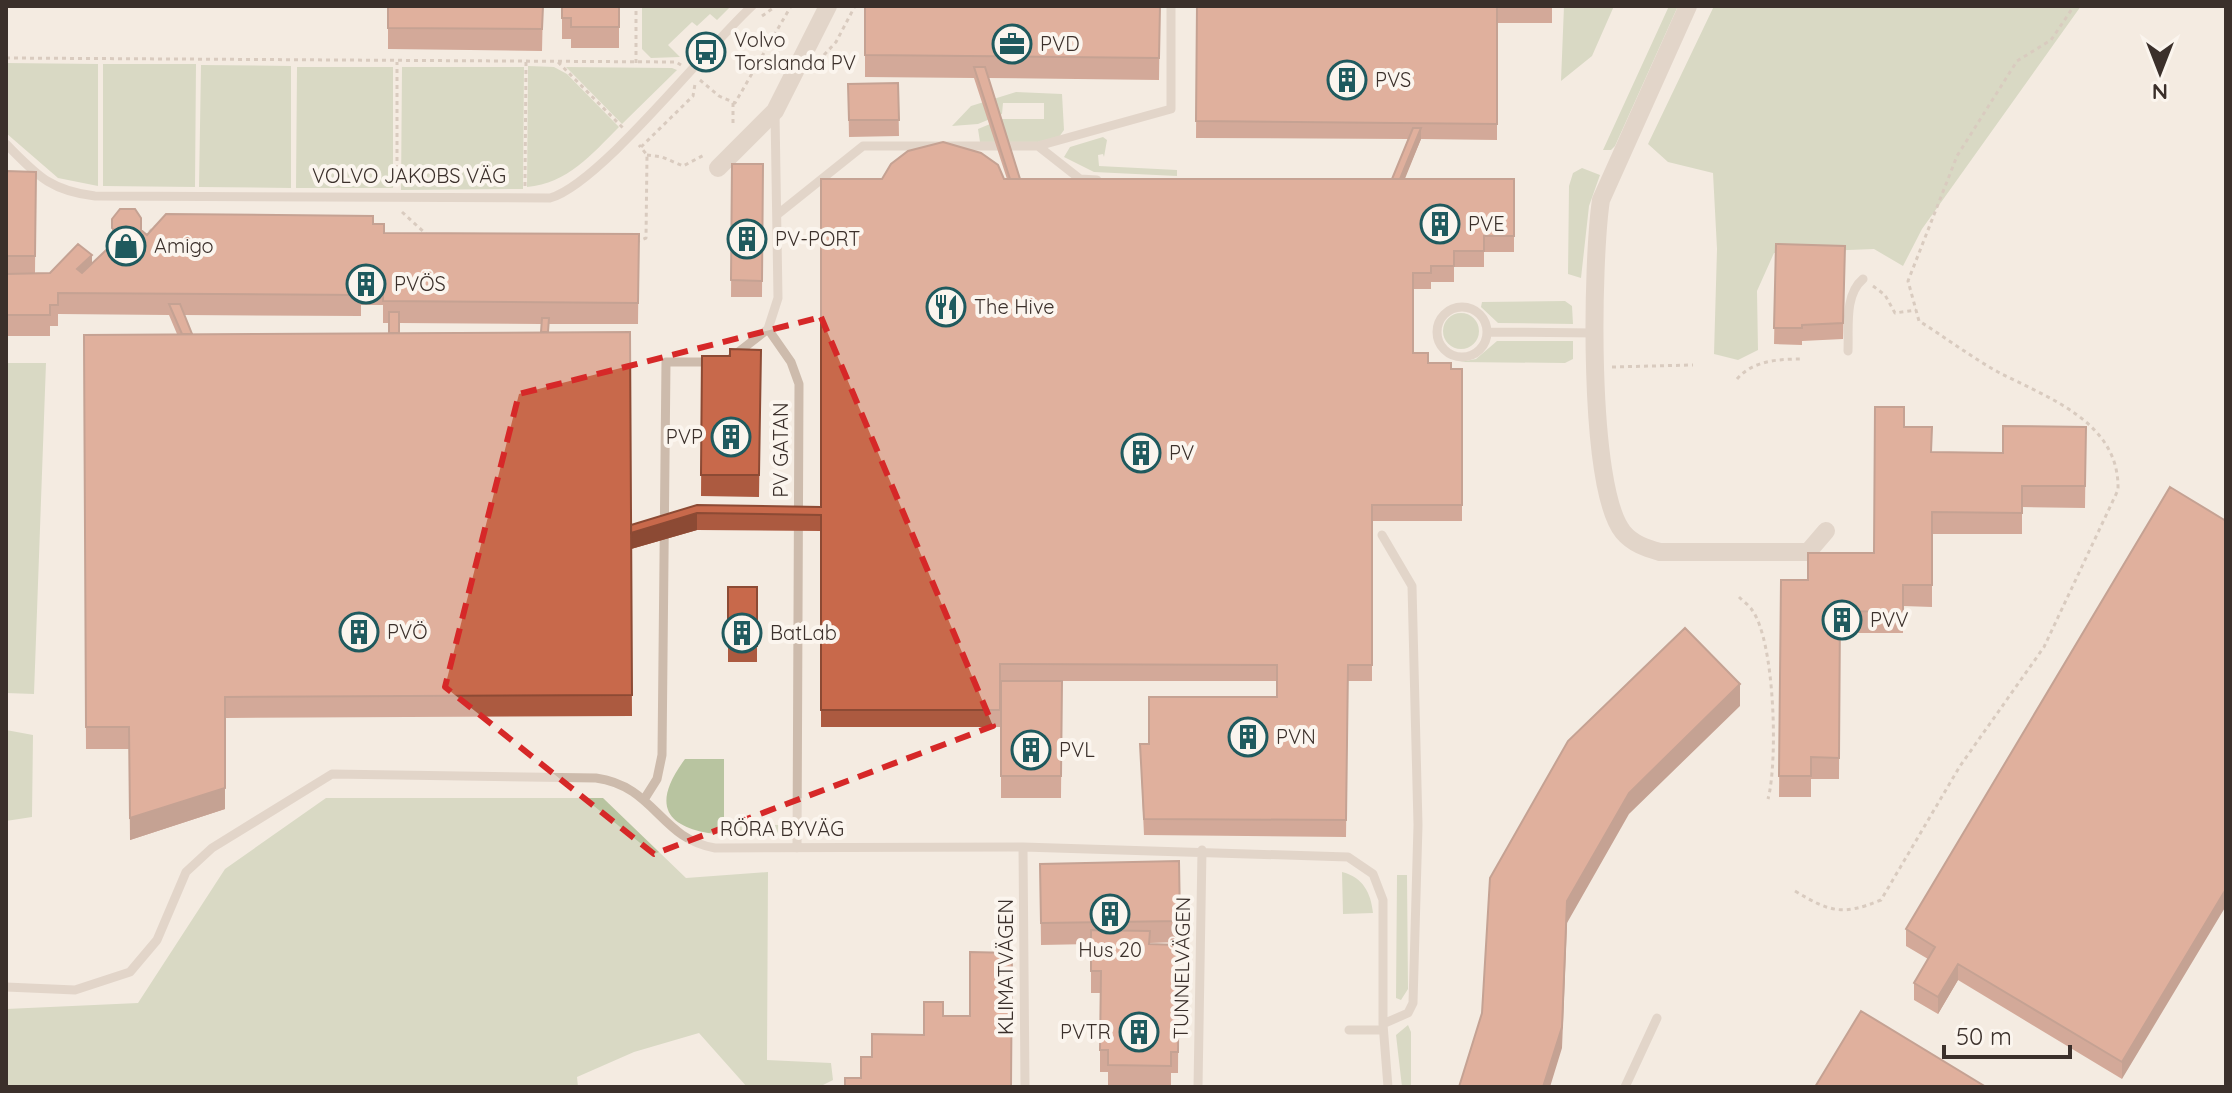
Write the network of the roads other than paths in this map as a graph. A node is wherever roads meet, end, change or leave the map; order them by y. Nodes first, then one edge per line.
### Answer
1 (752, 6) edge
2 (828, 6) edge
3 (1171, 6) edge
4 (1688, 6) edge
5 (775, 111) junction
6 (6, 144) edge
7 (1038, 146) junction
8 (713, 161) road end
9 (1110, 180) edge
10 (778, 214) junction
11 (1863, 279) road end
12 (768, 329) junction
13 (1487, 332) junction
14 (1596, 333) junction
15 (1848, 351) dead end
16 (1826, 531) dead end
17 (1382, 535) dead end
18 (645, 798) junction
19 (1023, 847) junction
20 (797, 848) junction
21 (1202, 850) junction
22 (6, 987) edge
23 (1657, 1018) dead end
24 (1383, 1027) junction
25 (1349, 1030) dead end
26 (1025, 1087) edge
27 (1198, 1087) edge
28 (1388, 1087) edge
29 (1625, 1087) edge

1 - 6 lane, VOLVO JAKOBS VÄG
2 - 5 street
3 - 7 lane
4 - 14 street
5 - 8 street
5 - 10 lane
7 - 9 lane
7 - 10 lane
10 - 12 lane
11 - 15 lane
12 - 18 lane
12 - 20 lane, PV GATAN
13 - 13 lane
13 - 14 lane
14 - 16 street
17 - 24 lane
18 - 20 lane, RÖRA BYVÄG
18 - 22 lane, RÖRA BYVÄG
19 - 20 lane, RÖRA BYVÄG
19 - 21 lane, RÖRA BYVÄG
19 - 26 lane, KLIMATVÄGEN
21 - 24 lane, RÖRA BYVÄG
21 - 27 lane, TUNNELVÄGEN
23 - 29 lane
24 - 25 lane
24 - 28 lane, RÖRA BYVÄG

